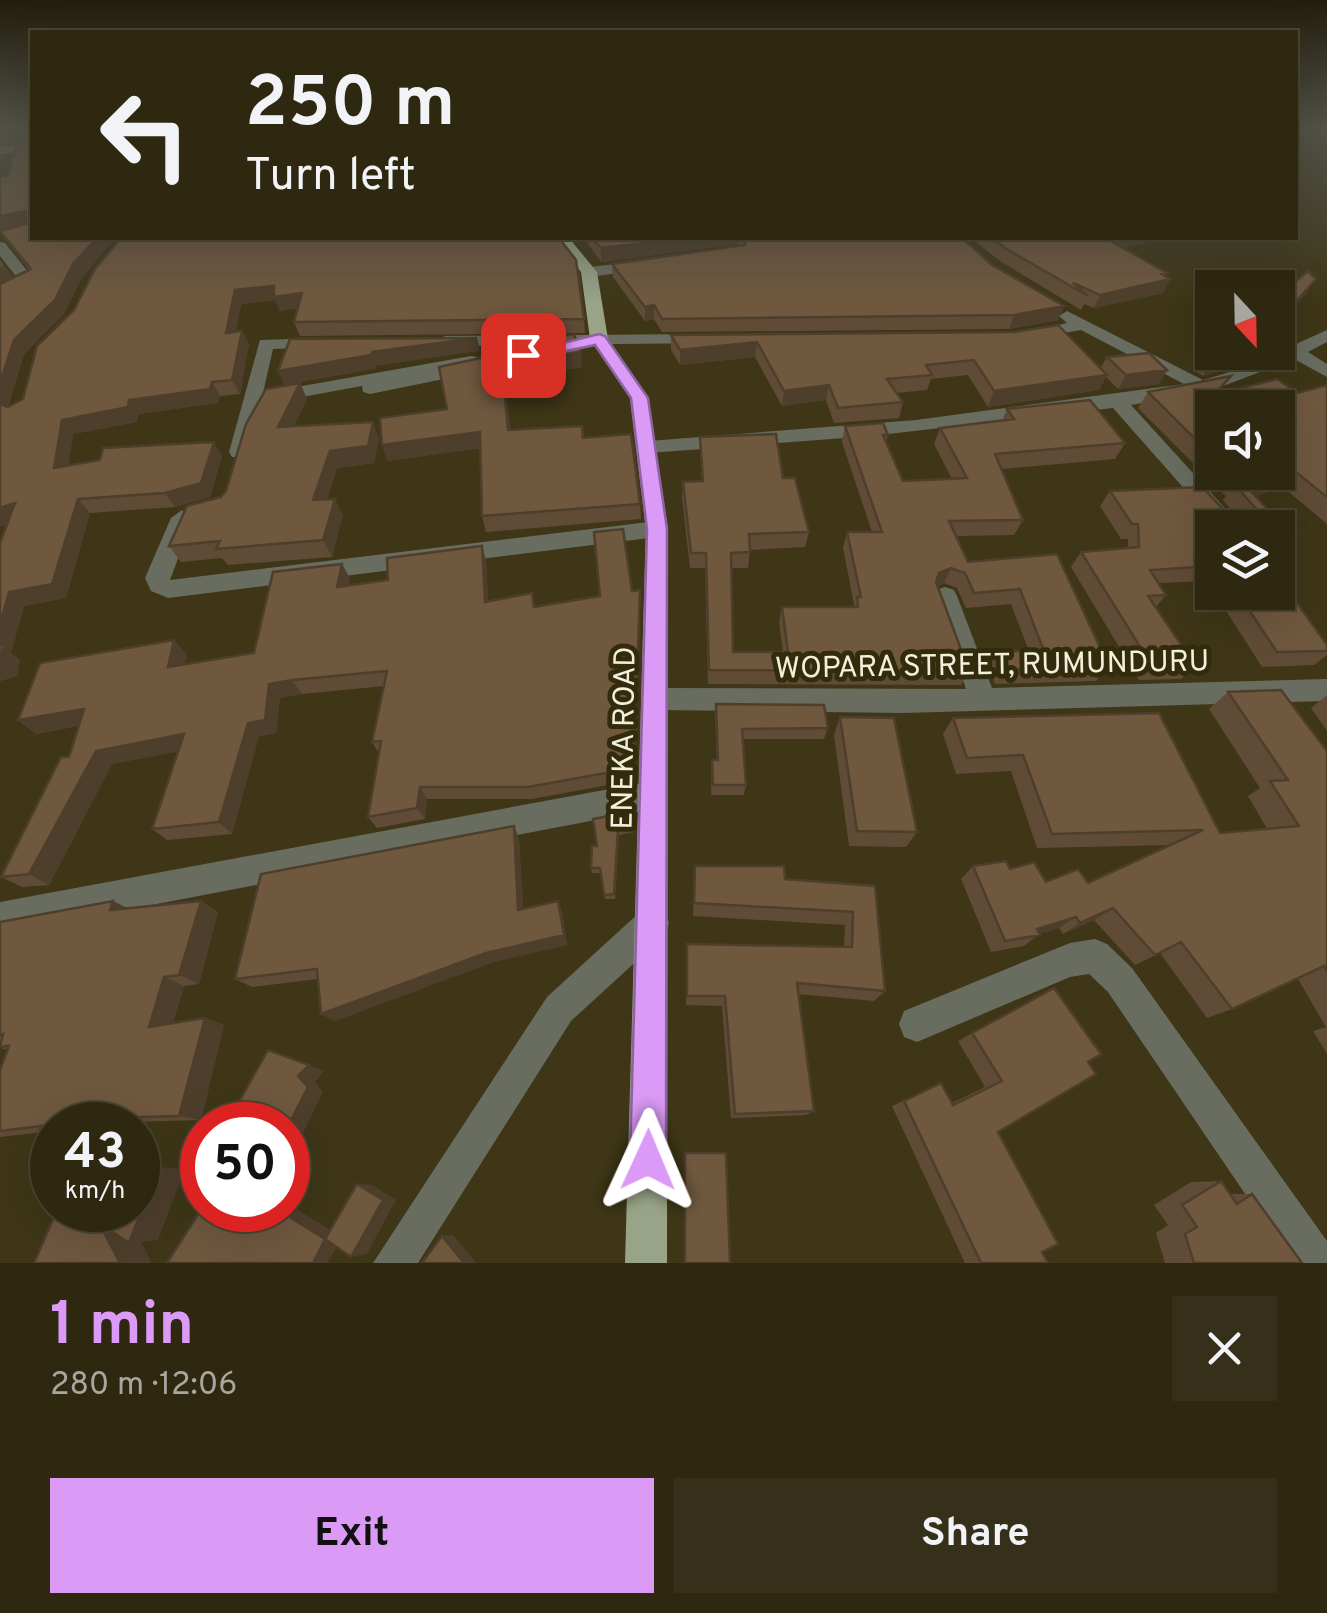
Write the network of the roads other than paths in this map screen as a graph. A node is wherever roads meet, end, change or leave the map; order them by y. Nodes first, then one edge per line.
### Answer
1 (564, 240) edge
2 (0, 246) edge
3 (664, 264) edge
4 (589, 272) junction
5 (0, 294) edge
6 (1051, 306) edge
7 (1082, 325) junction
8 (1327, 334) edge
9 (716, 338) edge
10 (1008, 338) edge
11 (599, 339) junction
12 (345, 342) edge
13 (423, 342) edge
14 (1295, 352) joint
15 (499, 361) junction
16 (1256, 370) edge
17 (1327, 372) edge
18 (1203, 387) junction
19 (254, 399) junction
20 (1117, 402) junction
21 (649, 447) junction
22 (232, 475) edge
23 (204, 510) edge
24 (1216, 510) edge
25 (657, 529) junction
26 (945, 596) edge
27 (1327, 690) edge
28 (1274, 692) junction
29 (657, 698) junction
30 (984, 700) junction
31 (1296, 720) edge
32 (653, 795) junction
33 (0, 918) edge
34 (653, 923) junction
35 (916, 1024) dead end
36 (394, 1263) edge
37 (646, 1263) edge
38 (1317, 1263) edge

1 - 4 main road, ENEKA ROAD
2 - 5 street
3 - 4 street
4 - 11 main road, ENEKA ROAD
6 - 7 street
7 - 10 street
7 - 18 street
8 - 14 street
9 - 11 street
11 - 13 street
11 - 15 street
11 - 19 street
11 - 21 main road, ENEKA ROAD
12 - 19 street
14 - 17 street
15 - 15 street
16 - 18 street
18 - 20 street
19 - 22 street
20 - 21 street
20 - 24 street
21 - 25 main road, ENEKA ROAD
23 - 25 street
25 - 29 main road, ENEKA ROAD
26 - 30 street
27 - 28 street, WOPARA STREET, RUMUNDURU
28 - 30 street, WOPARA STREET, RUMUNDURU
28 - 31 street
29 - 30 street, WOPARA STREET, RUMUNDURU
29 - 32 main road, ENEKA ROAD
32 - 33 street
32 - 34 main road, ENEKA ROAD
34 - 36 street
34 - 37 main road, ENEKA ROAD
35 - 38 street

